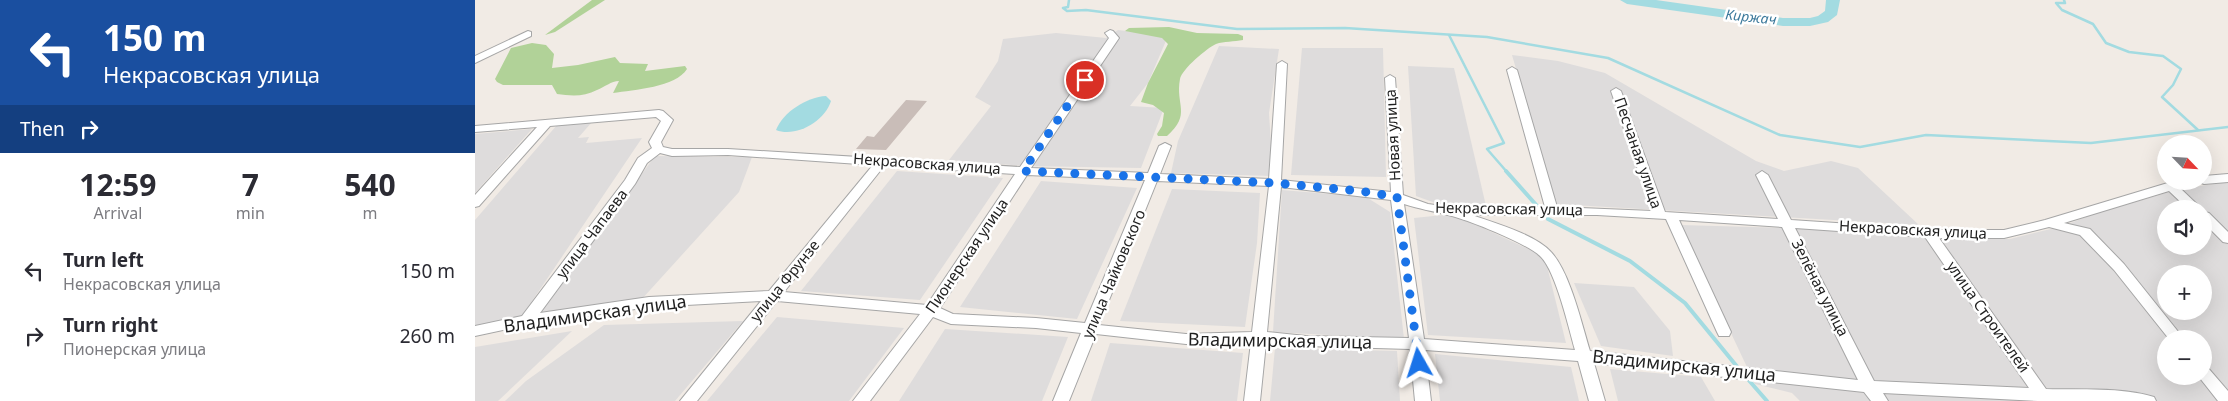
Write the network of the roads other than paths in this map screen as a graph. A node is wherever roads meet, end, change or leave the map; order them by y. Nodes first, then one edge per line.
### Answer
1 (1110, 33) dead end
2 (528, 34) dead end
3 (475, 60) edge
4 (1282, 64) dead end
5 (1513, 70) dead end
6 (1390, 78) dead end
7 (1616, 91) dead end
8 (546, 124) junction
9 (475, 128) edge
10 (1165, 146) dead end
11 (658, 149) junction
12 (882, 161) junction
13 (1023, 171) junction
14 (1762, 175) dead end
15 (1153, 178) junction
16 (2228, 178) edge
17 (2213, 179) edge
18 (1275, 183) junction
19 (2158, 190) edge
20 (2175, 190) edge
21 (1397, 197) junction
22 (2186, 200) edge
23 (475, 203) edge
24 (1449, 211) junction
25 (1551, 211) junction
26 (1665, 216) junction
27 (1787, 223) junction
28 (2049, 223) junction
29 (2212, 224) edge
30 (1929, 233) junction
31 (2228, 239) edge
32 (773, 296) junction
33 (931, 310) junction
34 (527, 320) junction
35 (1090, 330) junction
36 (2170, 330) edge
37 (475, 331) edge
38 (1723, 332) dead end
39 (1258, 337) junction
40 (1417, 344) junction
41 (1583, 356) junction
42 (2212, 382) edge
43 (1869, 387) junction
44 (2045, 398) edge
45 (688, 401) edge
46 (861, 401) edge
47 (1061, 401) edge
48 (1252, 401) edge
49 (1423, 401) edge
50 (1597, 401) edge
51 (1879, 401) edge
52 (2148, 401) edge
53 (2227, 401) edge

1 - 13 street, Пионерская улица
2 - 3 street
4 - 18 street
5 - 25 street
6 - 21 street, Новая улица
7 - 26 street, Песчаная улица
8 - 9 street
8 - 11 street
8 - 23 street
10 - 15 street, улица Чайковского
11 - 12 street, Некрасовская улица
11 - 34 street, улица Чапаева
12 - 13 street, Некрасовская улица
12 - 32 street, улица Фрунзе
13 - 15 street, Некрасовская улица
13 - 33 street, Пионерская улица
14 - 27 street, Зелёная улица
15 - 18 street, Некрасовская улица
15 - 35 street, улица Чайковского
16 - 17 street
18 - 21 street, Некрасовская улица
18 - 39 street
19 - 28 street, Некрасовская улица
20 - 22 street
21 - 24 street, Некрасовская улица
21 - 40 street, Новая улица
24 - 25 street, Некрасовская улица
24 - 41 street
25 - 26 street, Некрасовская улица
26 - 27 street, Некрасовская улица
26 - 38 street, Песчаная улица
27 - 30 street, Некрасовская улица
27 - 43 street, Зелёная улица
28 - 30 street, Некрасовская улица
28 - 36 street
29 - 31 street
30 - 44 street, улица Строителей
32 - 33 street, Владимирская улица
32 - 34 street, Владимирская улица
32 - 45 street, улица Фрунзе
33 - 35 street, Владимирская улица
33 - 46 street, Пионерская улица
34 - 37 street, Владимирская улица
35 - 39 street, Владимирская улица
35 - 47 street, улица Чайковского
39 - 40 street, Владимирская улица
39 - 48 street
40 - 41 street, Владимирская улица
40 - 49 street, Новая улица
41 - 43 street, Владимирская улица
41 - 50 street
42 - 53 street
43 - 44 street, Владимирская улица
43 - 51 street, Зелёная улица
44 - 52 street, Владимирская улица

